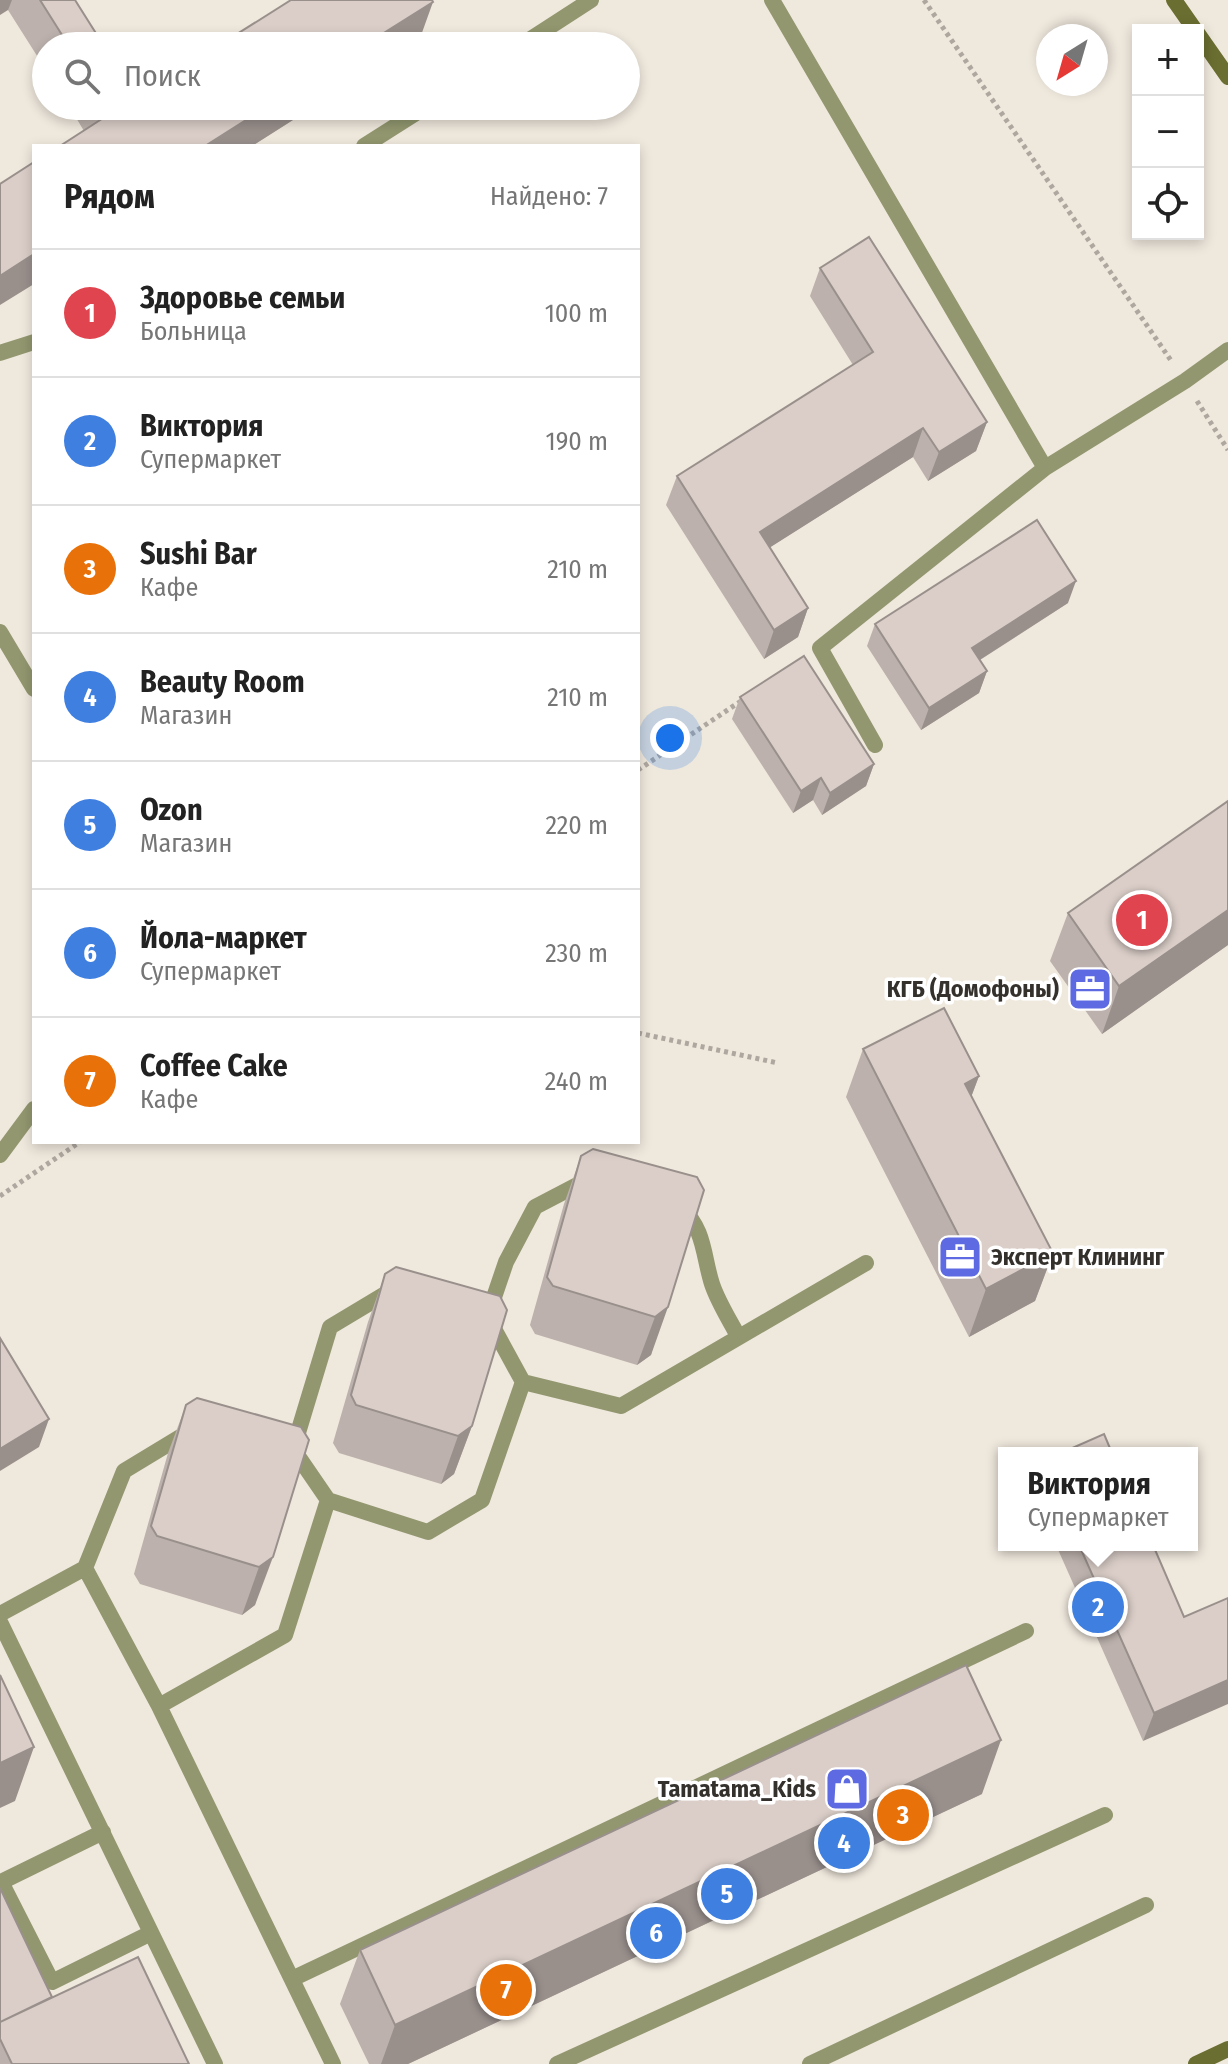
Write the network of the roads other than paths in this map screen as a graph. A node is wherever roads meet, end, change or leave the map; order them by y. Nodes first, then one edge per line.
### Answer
1 (591, 0) edge
2 (772, 0) edge
3 (1174, 0) edge
4 (1191, 24) edge
5 (542, 32) edge
6 (1204, 42) edge
7 (1228, 77) edge
8 (405, 120) edge
9 (367, 144) edge
10 (32, 343) edge
11 (1228, 350) edge
12 (0, 353) edge
13 (1045, 468) junction
14 (0, 632) edge
15 (32, 686) edge
16 (875, 745) dead end
17 (32, 1112) edge
18 (0, 1155) edge
19 (607, 1184) edge
20 (664, 1193) edge
21 (866, 1263) dead end
22 (404, 1295) edge
23 (738, 1336) junction
24 (523, 1382) junction
25 (206, 1421) edge
26 (328, 1500) junction
27 (85, 1568) junction
28 (0, 1614) edge
29 (0, 1622) edge
30 (1026, 1631) dead end
31 (159, 1706) junction
32 (1105, 1815) dead end
33 (103, 1832) junction
34 (1146, 1905) dead end
35 (151, 1933) junction
36 (294, 1978) junction
37 (1228, 2049) edge
38 (215, 2064) edge
39 (333, 2064) edge
40 (557, 2064) edge
41 (810, 2064) edge
42 (1196, 2064) edge

1 - 5 lane
2 - 13 lane
3 - 4 main road
6 - 7 main road
8 - 9 lane
10 - 12 lane
11 - 13 lane
13 - 16 lane
14 - 15 lane
17 - 18 lane
19 - 24 lane
20 - 23 lane
21 - 23 lane
22 - 26 lane
23 - 24 lane
24 - 26 lane
25 - 27 lane
26 - 31 lane
27 - 28 lane
27 - 31 lane
29 - 33 lane
30 - 36 lane
31 - 36 lane
32 - 40 lane
33 - 35 lane
33 - 35 lane
34 - 41 lane
35 - 38 lane
36 - 39 lane
37 - 42 main road

